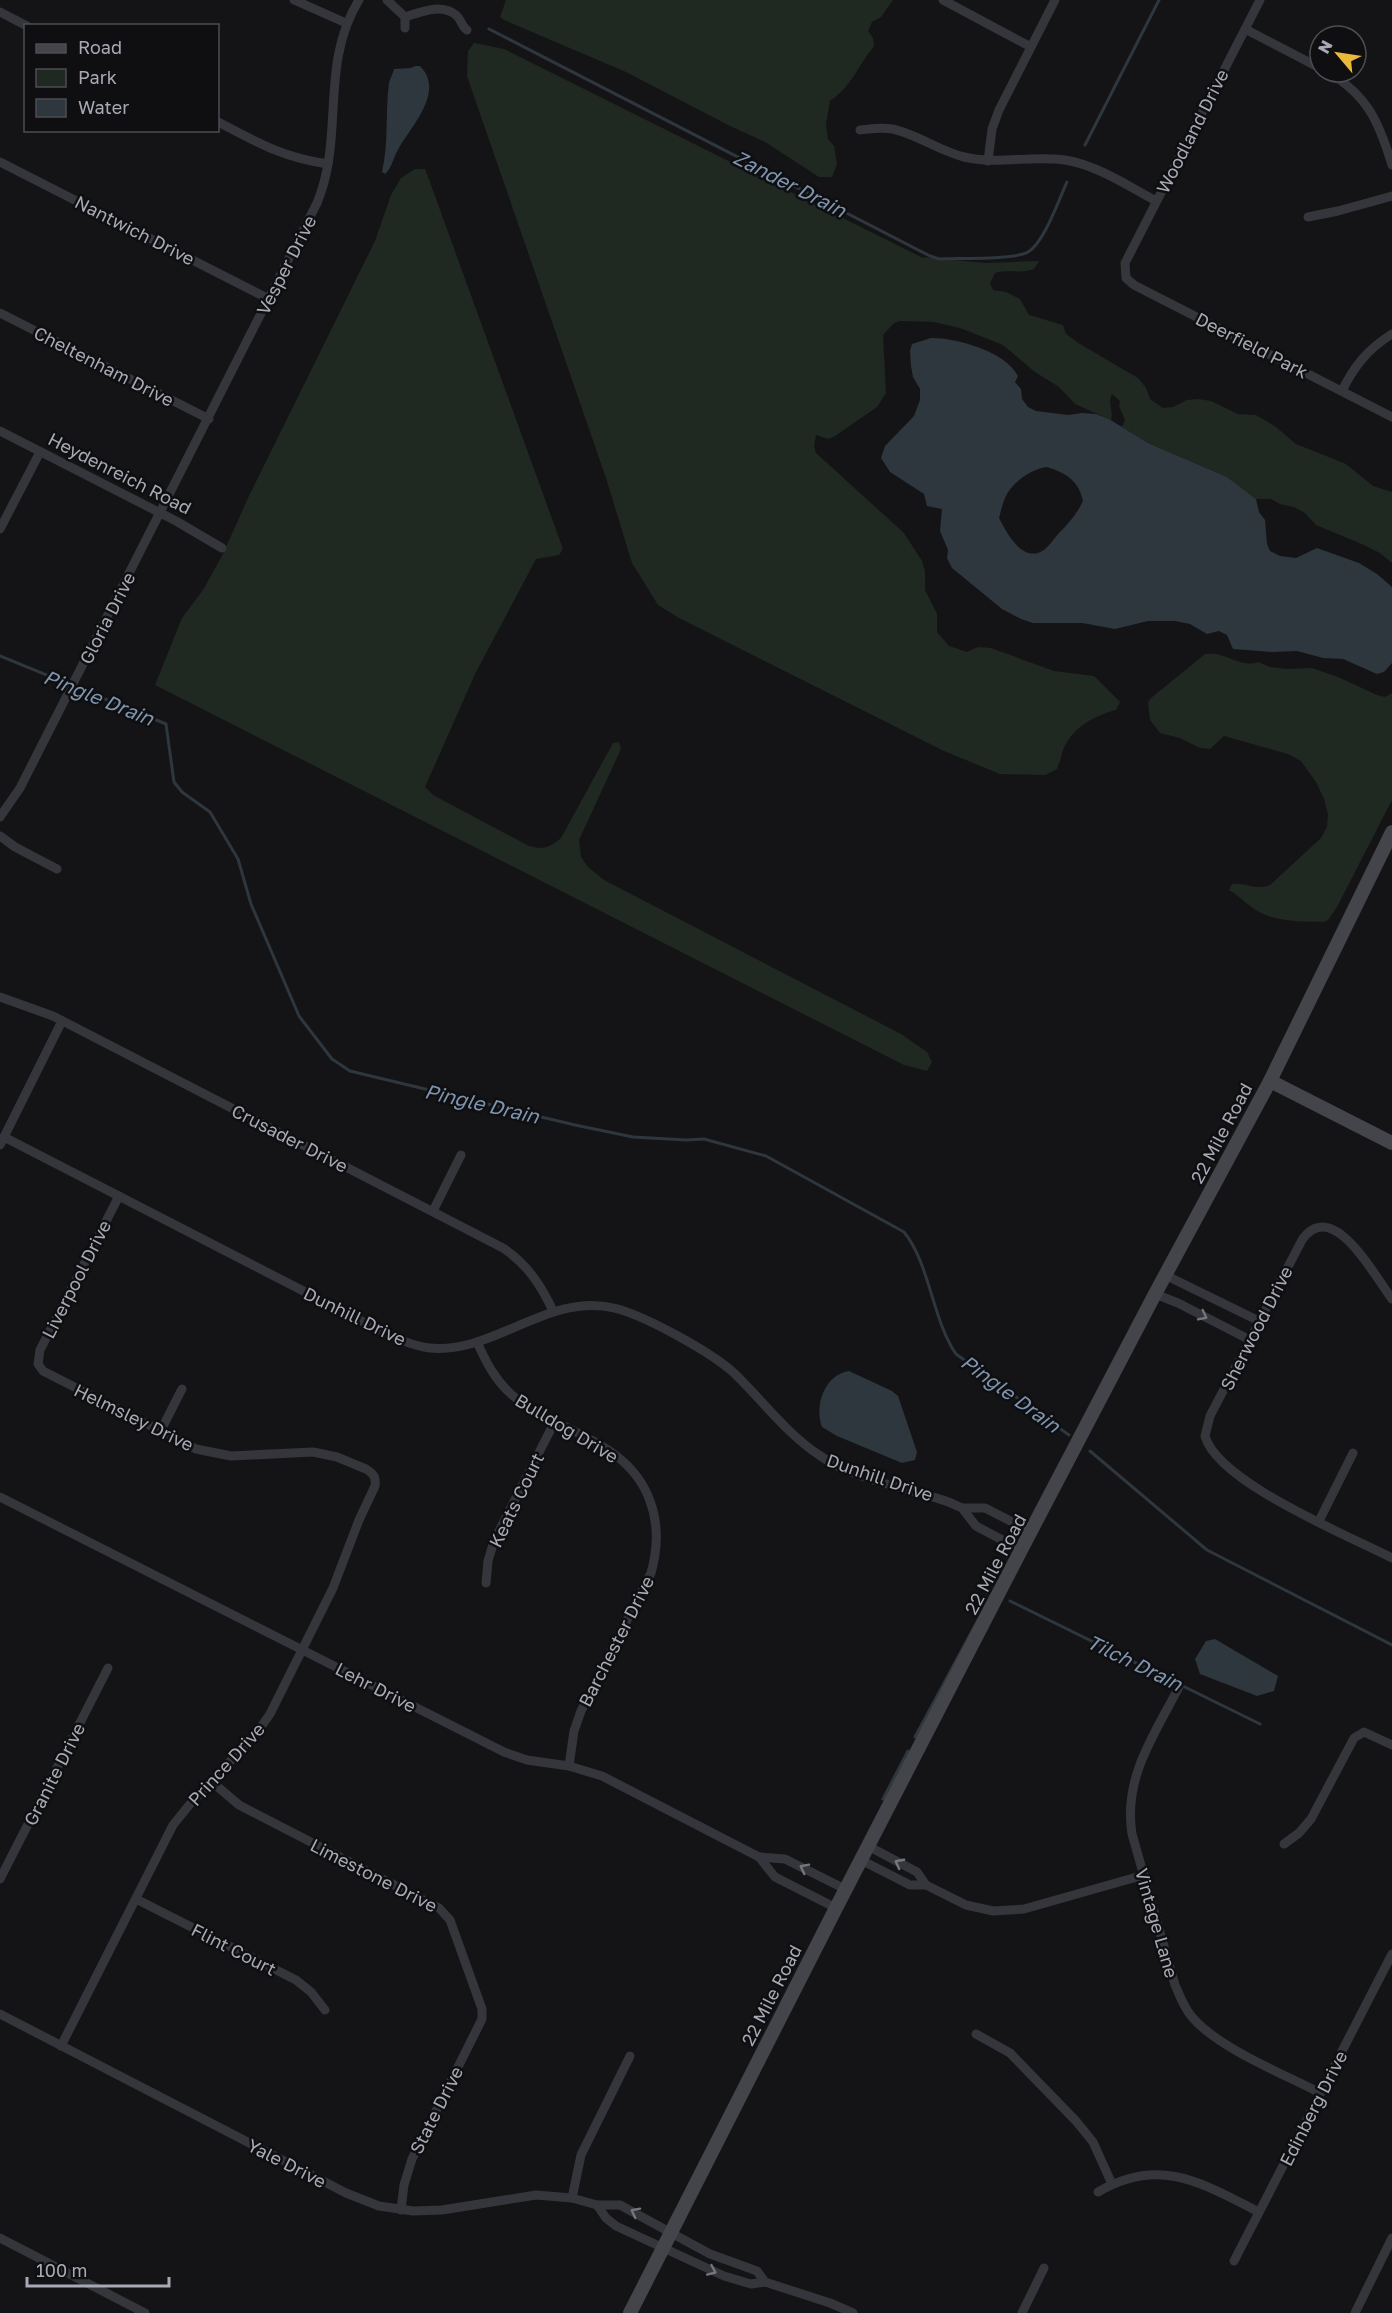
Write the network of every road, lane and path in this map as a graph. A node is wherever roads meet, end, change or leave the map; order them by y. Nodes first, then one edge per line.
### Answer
1 (294, 0) edge
2 (358, 0) edge
3 (387, 0) edge
4 (943, 0) edge
5 (1055, 0) edge
6 (1260, 0) edge
7 (0, 12) edge
8 (405, 16) junction
9 (346, 23) junction
10 (24, 24) edge
11 (405, 28) dead end
12 (1245, 29) junction
13 (467, 30) dead end
14 (1031, 47) junction
15 (1308, 62) edge
16 (1346, 84) edge
17 (219, 122) edge
18 (860, 130) dead end
19 (988, 161) junction
20 (0, 162) edge
21 (328, 164) junction
22 (1392, 165) edge
23 (1392, 196) edge
24 (1156, 201) junction
25 (1308, 217) dead end
26 (1125, 263) joint
27 (269, 299) junction
28 (0, 313) edge
29 (1392, 334) edge
30 (1342, 391) junction
31 (1392, 417) edge
32 (209, 419) junction
33 (0, 431) edge
34 (40, 452) junction
35 (160, 513) junction
36 (0, 529) edge
37 (222, 548) dead end
38 (0, 817) edge
39 (1392, 832) edge
40 (0, 836) edge
41 (57, 869) dead end
42 (0, 996) edge
43 (62, 1021) junction
44 (1270, 1081) junction
45 (2, 1141) edge
46 (1392, 1143) edge
47 (461, 1155) dead end
48 (119, 1196) junction
49 (433, 1211) junction
50 (1165, 1275) junction
51 (1155, 1294) junction
52 (1392, 1299) edge
53 (553, 1311) junction
54 (1260, 1322) junction
55 (1250, 1340) junction
56 (477, 1342) junction
57 (38, 1364) joint
58 (182, 1389) dead end
59 (555, 1420) junction
60 (160, 1432) junction
61 (1353, 1453) dead end
62 (374, 1476) joint
63 (0, 1497) edge
64 (962, 1508) junction
65 (654, 1515) joint
66 (1319, 1521) junction
67 (1032, 1532) junction
68 (1021, 1550) junction
69 (1392, 1558) edge
70 (486, 1583) dead end
71 (303, 1650) junction
72 (108, 1668) dead end
73 (1179, 1687) dead end
74 (1392, 1745) edge
75 (569, 1766) junction
76 (211, 1781) junction
77 (1284, 1844) dead end
78 (868, 1846) junction
79 (759, 1857) junction
80 (861, 1860) junction
81 (3, 1864) edge
82 (1144, 1875) junction
83 (0, 1879) edge
84 (926, 1885) junction
85 (846, 1889) junction
86 (136, 1899) junction
87 (836, 1908) junction
88 (1392, 1954) edge
89 (326, 2010) dead end
90 (0, 2014) edge
91 (483, 2014) joint
92 (976, 2034) dead end
93 (62, 2046) junction
94 (630, 2056) dead end
95 (1320, 2093) junction
96 (1112, 2184) junction
97 (1098, 2192) dead end
98 (572, 2198) junction
99 (597, 2205) junction
100 (401, 2210) junction
101 (1259, 2212) junction
102 (670, 2232) junction
103 (0, 2238) edge
104 (1392, 2238) edge
105 (662, 2248) junction
106 (1234, 2261) dead end
107 (1044, 2268) dead end
108 (765, 2282) junction
109 (145, 2313) edge
110 (630, 2313) edge
111 (853, 2313) edge
112 (1022, 2313) edge
113 (1355, 2313) edge

1 - 9 street
2 - 9 street, Vesper Drive
3 - 8 street
4 - 14 street
5 - 14 street
6 - 12 street, Woodland Drive
7 - 10 street
8 - 11 street
8 - 13 street
9 - 21 street, Vesper Drive
12 - 15 street
12 - 24 street, Woodland Drive
14 - 19 street
16 - 22 street
17 - 21 street
18 - 19 street
19 - 24 street
20 - 27 street, Nantwich Drive
21 - 27 street, Vesper Drive
23 - 25 street
24 - 26 street, Woodland Drive
26 - 30 street, Deerfield Park
27 - 32 street, Vesper Drive
28 - 32 street, Cheltenham Drive
29 - 30 street
30 - 31 street, Deerfield Park
32 - 35 street, Vesper Drive
33 - 34 street, Heydenreich Road
34 - 35 street, Heydenreich Road
34 - 36 street
35 - 37 street, Heydenreich Road
35 - 38 street, Gloria Drive
39 - 44 street, 22 Mile Road
40 - 41 street
42 - 43 street, Crusader Drive
43 - 45 street
43 - 49 street, Crusader Drive
44 - 46 street
44 - 50 street, 22 Mile Road
45 - 48 street, Dunhill Drive
47 - 49 street
48 - 56 street, Dunhill Drive
48 - 57 street, Liverpool Drive
49 - 53 street, Crusader Drive
50 - 51 street, 22 Mile Road
50 - 54 street
51 -> 55 street
51 - 67 street, 22 Mile Road
52 - 54 street, Sherwood Drive
53 - 56 street, Dunhill Drive
53 - 64 street, Dunhill Drive
54 - 55 street, Sherwood Drive
55 - 66 street, Sherwood Drive
56 - 59 street, Bulldog Drive
57 - 60 street, Helmsley Drive
58 - 60 street
59 - 65 street, Bulldog Drive
59 - 70 street, Keats Court
60 - 62 street, Helmsley Drive
61 - 66 street
62 - 71 street, Prince Drive
63 - 71 street, Lehr Drive
64 - 67 street, Dunhill Drive
64 - 68 street, Dunhill Drive
65 - 75 street, Barchester Drive
66 - 69 street
67 - 68 street, 22 Mile Road
68 - 78 street, 22 Mile Road
71 - 75 street, Lehr Drive
71 - 76 street, Prince Drive
72 - 81 street, Granite Drive
73 - 82 street, Vintage Lane
74 - 77 street
75 - 79 street, Lehr Drive
76 - 86 street, Prince Drive
76 - 91 street, Limestone Drive
78 - 80 street, 22 Mile Road
84 -> 78 street
85 -> 79 street, Lehr Drive
79 - 87 street, Lehr Drive
80 - 84 street
80 - 85 street, 22 Mile Road
81 - 83 street, Granite Drive
82 - 84 street
82 - 95 street, Vintage Lane
85 - 87 street, 22 Mile Road
86 - 89 street, Flint Court
86 - 93 street, Prince Drive
87 - 102 street, 22 Mile Road
88 - 95 street, Edinberg Drive
90 - 93 street, Yale Drive
91 - 100 street, State Drive
92 - 96 street
93 - 100 street, Yale Drive
94 - 98 street
95 - 101 street, Edinberg Drive
96 - 97 street
96 - 101 street
98 - 99 street, Yale Drive
98 - 100 street, Yale Drive
102 -> 99 street, Yale Drive
99 - 105 street
101 - 106 street, Edinberg Drive
102 - 105 street, 22 Mile Road
102 - 108 street, Yale Drive
103 - 109 street
104 - 113 street
105 -> 108 street
105 - 110 street, 22 Mile Road
107 - 112 street
108 - 111 street

